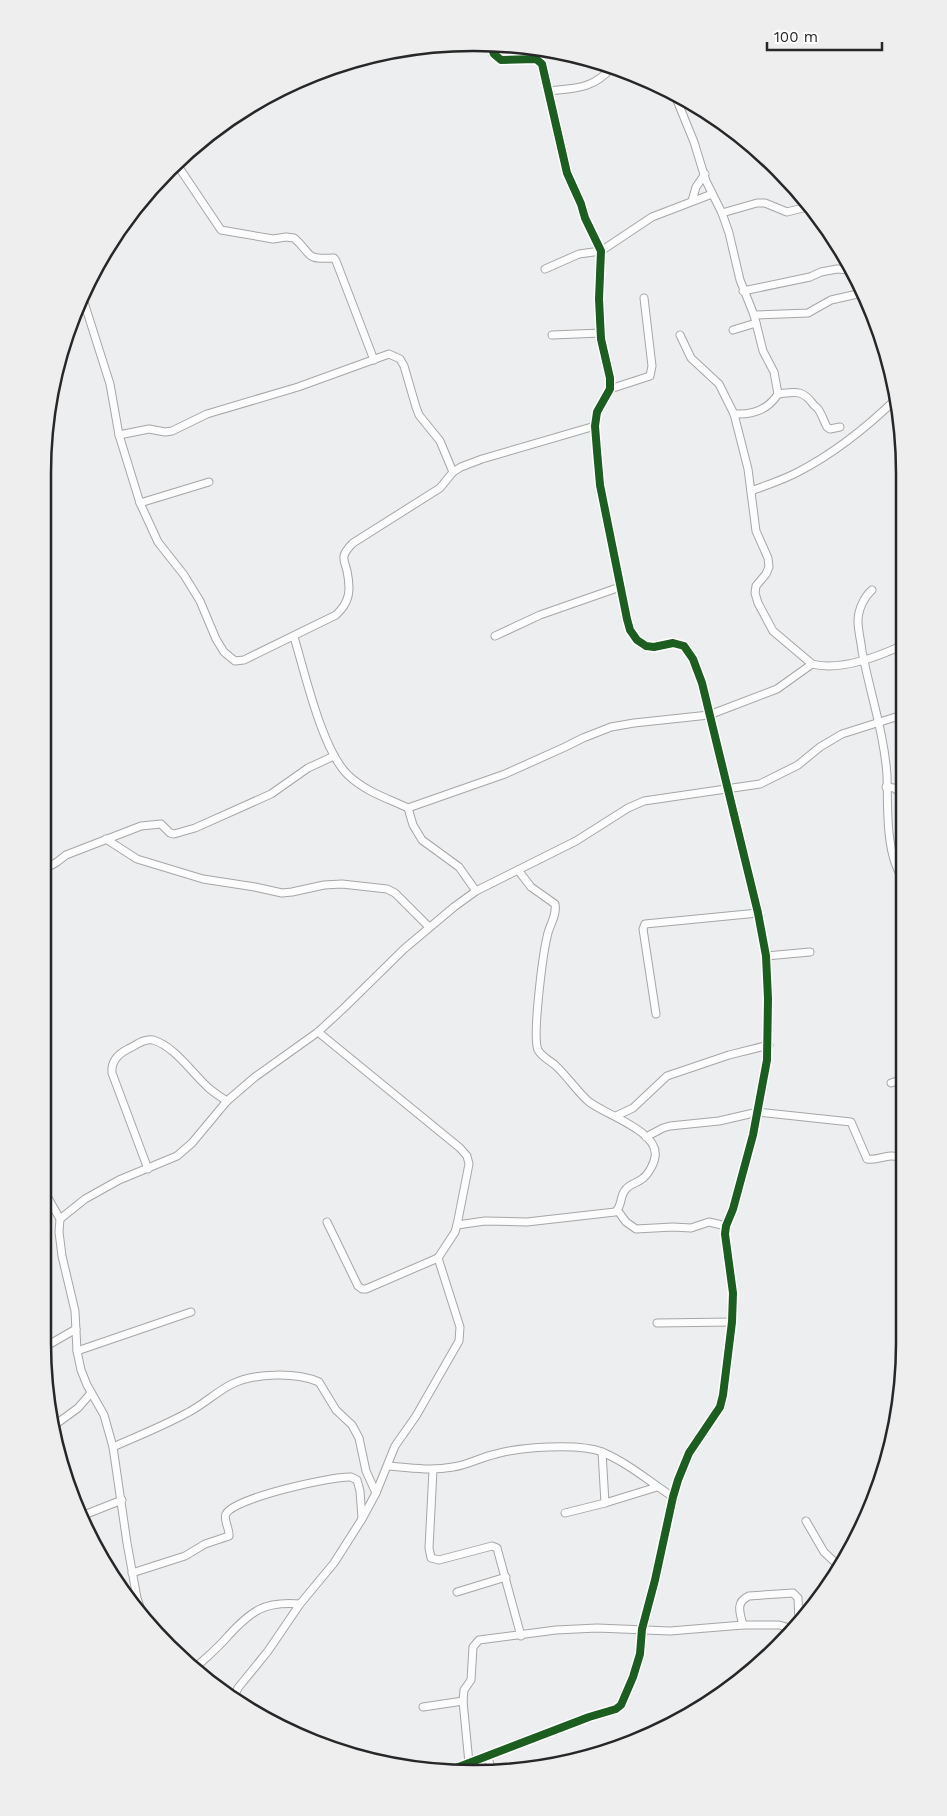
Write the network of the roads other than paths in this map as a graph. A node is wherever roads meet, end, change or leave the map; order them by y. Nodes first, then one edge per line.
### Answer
1 (493, 52) edge
2 (607, 73) edge
3 (549, 91) junction
4 (679, 105) edge
5 (181, 170) edge
6 (705, 174) junction
7 (712, 194) junction
8 (692, 201) junction
9 (802, 208) edge
10 (722, 213) junction
11 (601, 251) junction
12 (545, 269) dead end
13 (843, 269) edge
14 (743, 290) junction
15 (856, 294) edge
16 (644, 298) dead end
17 (85, 307) edge
18 (754, 315) junction
19 (756, 323) junction
20 (732, 330) dead end
21 (601, 333) junction
22 (552, 335) dead end
23 (680, 335) dead end
24 (374, 360) junction
25 (610, 389) junction
26 (778, 394) junction
27 (890, 404) edge
28 (734, 414) junction
29 (596, 426) junction
30 (840, 427) dead end
31 (119, 435) junction
32 (453, 472) junction
33 (209, 482) dead end
34 (751, 491) junction
35 (140, 503) junction
36 (620, 587) junction
37 (872, 590) dead end
38 (495, 636) dead end
39 (294, 637) junction
40 (896, 649) edge
41 (864, 659) junction
42 (812, 664) junction
43 (709, 715) junction
44 (896, 717) edge
45 (879, 722) junction
46 (334, 756) junction
47 (886, 788) junction
48 (727, 789) junction
49 (896, 790) edge
50 (408, 808) junction
51 (106, 839) junction
52 (51, 865) edge
53 (896, 868) edge
54 (518, 870) junction
55 (476, 891) junction
56 (758, 914) junction
57 (429, 927) junction
58 (810, 952) dead end
59 (766, 956) junction
60 (656, 1014) dead end
61 (318, 1032) junction
62 (768, 1045) junction
63 (896, 1081) edge
64 (891, 1083) dead end
65 (227, 1101) junction
66 (758, 1112) junction
67 (616, 1116) junction
68 (646, 1137) junction
69 (896, 1156) edge
70 (148, 1169) junction
71 (51, 1204) edge
72 (618, 1210) junction
73 (60, 1220) junction
74 (327, 1222) dead end
75 (457, 1225) junction
76 (726, 1226) junction
77 (438, 1258) junction
78 (191, 1312) dead end
79 (732, 1322) junction
80 (657, 1323) dead end
81 (76, 1329) junction
82 (51, 1343) edge
83 (77, 1351) junction
84 (91, 1393) junction
85 (59, 1422) edge
86 (113, 1446) junction
87 (602, 1452) junction
88 (388, 1466) junction
89 (433, 1470) junction
90 (656, 1486) junction
91 (376, 1494) junction
92 (673, 1497) junction
93 (122, 1500) junction
94 (605, 1503) junction
95 (566, 1513) dead end
96 (88, 1514) edge
97 (362, 1519) junction
98 (806, 1521) dead end
99 (835, 1561) edge
100 (132, 1573) junction
101 (506, 1578) junction
102 (456, 1592) dead end
103 (137, 1598) edge
104 (300, 1604) junction
105 (799, 1612) edge
106 (743, 1624) junction
107 (785, 1627) edge
108 (642, 1629) junction
109 (520, 1636) junction
110 (199, 1664) edge
111 (236, 1692) edge
112 (463, 1701) junction
113 (423, 1707) dead end
114 (487, 1756) junction
115 (469, 1763) junction
116 (490, 1764) edge
117 (465, 1765) edge

1 - 3 street
2 - 3 street
3 - 11 street
4 - 6 street
5 - 24 street
6 - 7 street
6 - 8 street
7 - 8 street
7 - 10 street
8 - 11 street
9 - 10 street
10 - 14 street
11 - 12 street
11 - 21 street
13 - 14 street
14 - 18 street
15 - 18 street
16 - 25 street
17 - 31 street
18 - 19 street
19 - 20 street
19 - 26 street
21 - 22 street
21 - 25 street
23 - 28 street
24 - 31 street
24 - 32 street
25 - 29 street
26 - 28 street
26 - 30 street
27 - 34 street
28 - 34 street
29 - 32 street
29 - 36 street
31 - 35 street
32 - 39 street
33 - 35 street
34 - 42 street
35 - 39 street
36 - 38 street
36 - 43 street
37 - 41 street
39 - 46 street
40 - 41 street
41 - 42 street
41 - 45 street
42 - 43 street
43 - 48 street
43 - 50 street
44 - 45 street
45 - 47 street
45 - 48 street
46 - 50 street
46 - 51 street
47 - 49 street
47 - 53 street
48 - 54 street
48 - 56 street
50 - 55 street
51 - 52 street
51 - 57 street
54 - 55 street
54 - 67 street
55 - 57 street
56 - 59 street
56 - 60 street
57 - 61 street
58 - 59 street
59 - 62 street
61 - 65 street
61 - 75 street
62 - 66 street
62 - 67 street
63 - 64 street
65 - 70 street
65 - 70 street
66 - 68 street
66 - 69 street
66 - 76 street
67 - 68 street
68 - 72 street
70 - 73 street
71 - 73 street
72 - 75 street
72 - 76 street
73 - 81 street
74 - 77 street
75 - 77 street
76 - 79 street
77 - 88 street
78 - 83 street
79 - 80 street
79 - 92 street
81 - 82 street
81 - 83 street
83 - 84 street
84 - 85 street
84 - 86 street
86 - 91 street
86 - 93 street
87 - 89 street
87 - 90 street
87 - 94 street
88 - 89 street
88 - 91 street
89 - 101 street
90 - 92 street
90 - 94 street
91 - 97 street
92 - 108 street
93 - 96 street
93 - 100 street
94 - 95 street
97 - 100 street
97 - 104 street
98 - 99 street
100 - 103 street
101 - 102 street
101 - 109 street
104 - 110 street
104 - 111 street
105 - 106 street
106 - 107 street
106 - 108 street
108 - 109 street
108 - 114 street
109 - 112 street
112 - 113 street
112 - 115 street
114 - 115 street
114 - 116 street
115 - 117 street

